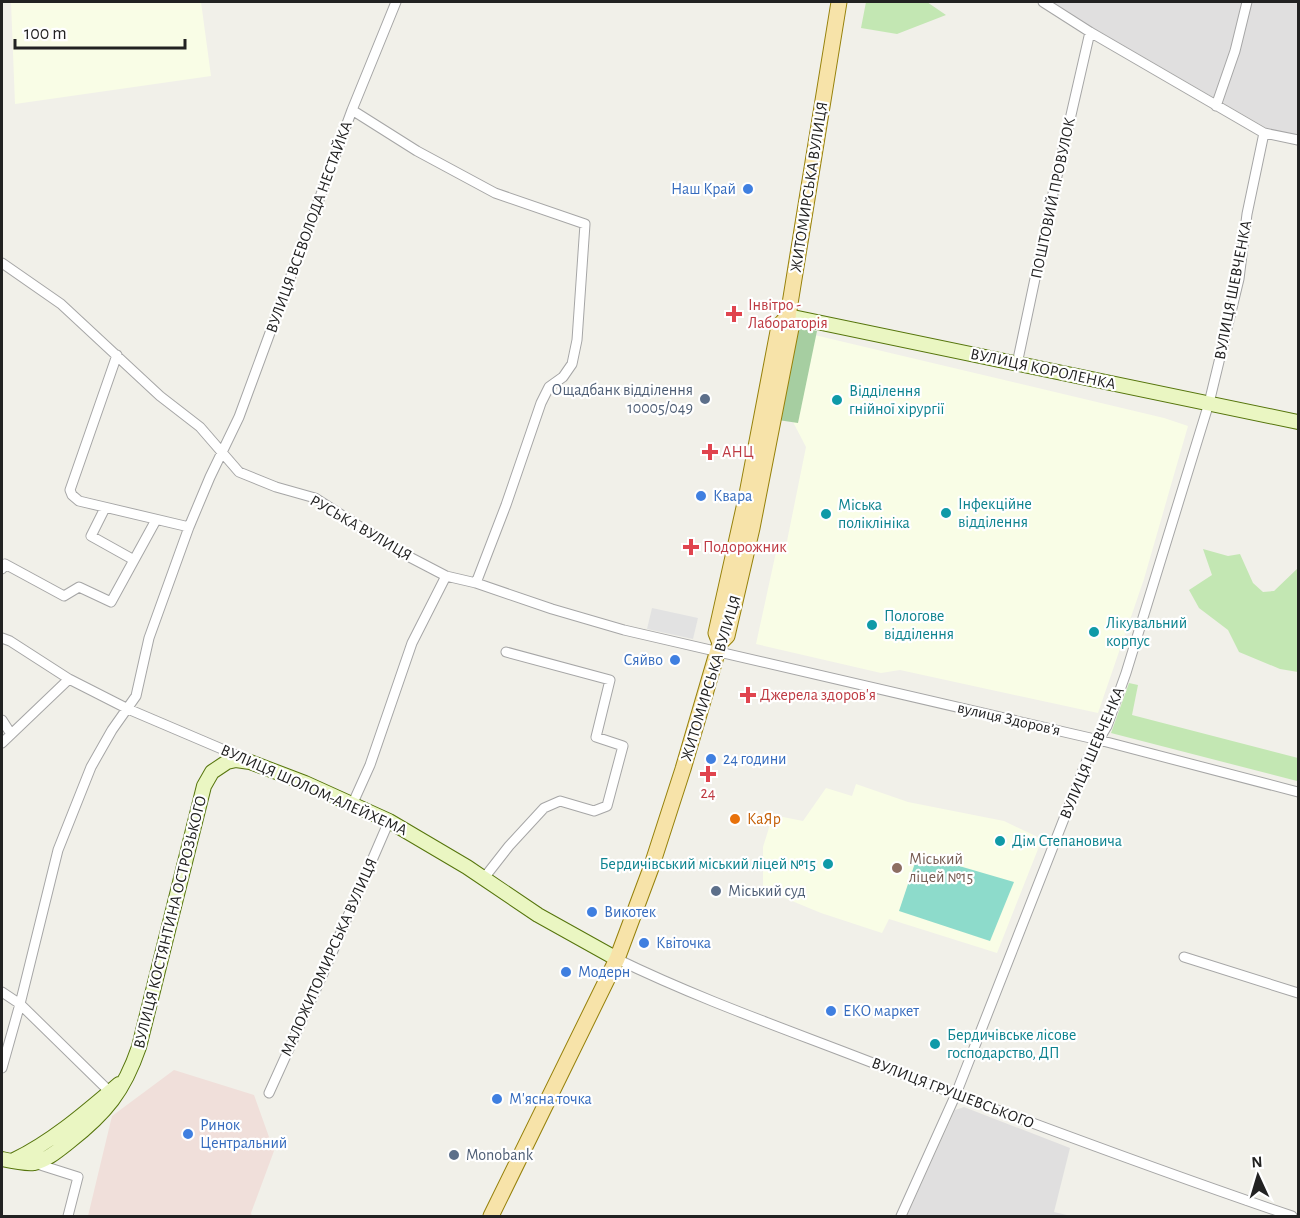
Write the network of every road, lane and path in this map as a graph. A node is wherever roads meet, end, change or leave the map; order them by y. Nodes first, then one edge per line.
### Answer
1 (396, 2) edge
2 (839, 2) edge
3 (1043, 2) edge
4 (1247, 2) edge
5 (1090, 32) junction
6 (1216, 106) junction
7 (352, 110) junction
8 (1264, 133) junction
9 (1299, 140) edge
10 (2, 263) edge
11 (788, 316) junction
12 (117, 356) junction
13 (1017, 364) junction
14 (1209, 403) junction
15 (1299, 422) edge
16 (222, 453) junction
17 (105, 508) junction
18 (156, 520) junction
19 (189, 527) junction
20 (134, 560) junction
21 (2, 569) edge
22 (446, 576) junction
23 (476, 583) junction
24 (2, 638) edge
25 (719, 647) junction
26 (507, 652) dead end
27 (69, 679) junction
28 (128, 710) junction
29 (2, 720) edge
30 (11, 734) junction
31 (1099, 740) junction
32 (2, 743) edge
33 (250, 762) junction
34 (1299, 792) edge
35 (352, 805) junction
36 (389, 821) junction
37 (484, 878) junction
38 (1184, 957) dead end
39 (617, 959) junction
40 (2, 992) edge
41 (1299, 993) edge
42 (20, 1004) junction
43 (2, 1068) edge
44 (125, 1078) junction
45 (110, 1092) junction
46 (268, 1093) dead end
47 (956, 1094) junction
48 (7, 1160) edge
49 (34, 1163) junction
50 (68, 1216) edge
51 (491, 1216) edge
52 (901, 1216) edge
53 (1292, 1216) edge

1 - 7 street, ВУЛИЦЯ ВСЕВОЛОДА НЕСТАЙКА
2 - 11 main road, ЖИТОМИРСЬКА ВУЛИЦЯ
3 - 5 street
4 - 6 street
5 - 6 street
5 - 13 street, ПОШТОВИЙ ПРОВУЛОК
6 - 8 street
7 - 16 street, ВУЛИЦЯ ВСЕВОЛОДА НЕСТАЙКА
7 - 23 street
8 - 9 street
8 - 14 street, ВУЛИЦЯ ШЕВЧЕНКА
10 - 12 street, РУСЬКА ВУЛИЦЯ
11 - 13 main road, ВУЛИЦЯ КОРОЛЕНКА
11 - 25 main road, ЖИТОМИРСЬКА ВУЛИЦЯ
12 - 16 street, РУСЬКА ВУЛИЦЯ
12 - 17 street
13 - 14 main road, ВУЛИЦЯ КОРОЛЕНКА
14 - 15 main road, ВУЛИЦЯ КОРОЛЕНКА
14 - 31 street, ВУЛИЦЯ ШЕВЧЕНКА
16 - 19 street, ВУЛИЦЯ ВСЕВОЛОДА НЕСТАЙКА
16 - 22 street, РУСЬКА ВУЛИЦЯ
17 - 18 street
17 - 20 street
18 - 19 street
18 - 20 street
19 - 28 street, ВУЛИЦЯ ВСЕВОЛОДА НЕСТАЙКА
20 - 21 street
22 - 23 street, РУСЬКА ВУЛИЦЯ
22 - 35 street
23 - 25 street, РУСЬКА ВУЛИЦЯ
24 - 27 street, ВУЛИЦЯ ШОЛОМ-АЛЕЙХЕМА
25 - 31 street, вулиця Здоровʼя
25 - 39 main road, ЖИТОМИРСЬКА ВУЛИЦЯ
26 - 37 street
27 - 28 street, ВУЛИЦЯ ШОЛОМ-АЛЕЙХЕМА
27 - 30 street
28 - 33 street, ВУЛИЦЯ ШОЛОМ-АЛЕЙХЕМА
28 - 42 street, ВУЛИЦЯ ВСЕВОЛОДА НЕСТАЙКА
29 - 30 street
30 - 32 street
31 - 34 street, вулиця Здоровʼя
31 - 47 street, ВУЛИЦЯ ШЕВЧЕНКА
33 - 35 main road, ВУЛИЦЯ ШОЛОМ-АЛЕЙХЕМА
33 - 44 main road, ВУЛИЦЯ КОСТЯНТИНА ОСТРОЗЬКОГО
35 - 36 main road, ВУЛИЦЯ ШОЛОМ-АЛЕЙХЕМА
36 - 37 main road, ВУЛИЦЯ ШОЛОМ-АЛЕЙХЕМА
36 - 46 street, МАЛОЖИТОМИРСЬКА ВУЛИЦЯ
37 - 39 main road, ВУЛИЦЯ ШОЛОМ-АЛЕЙХЕМА
38 - 41 street
39 - 47 street, ВУЛИЦЯ ГРУШЕВСЬКОГО
39 - 51 main road, ЖИТОМИРСЬКА ВУЛИЦЯ
40 - 42 street
42 - 43 street, ВУЛИЦЯ ВСЕВОЛОДА НЕСТАЙКА
42 - 45 street
44 - 45 main road
44 - 49 main road, ВУЛИЦЯ КОСТЯНТИНА ОСТРОЗЬКОГО
45 - 48 main road
47 - 52 street, ВУЛИЦЯ ШЕВЧЕНКА
47 - 53 street, ВУЛИЦЯ ГРУШЕВСЬКОГО
48 - 49 main road
49 - 50 street

